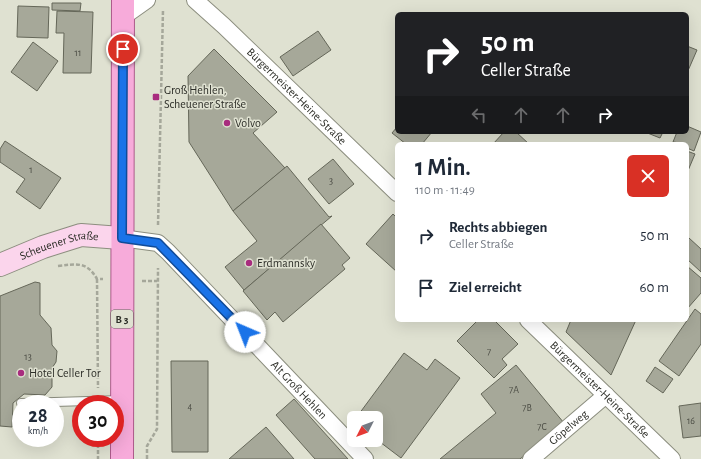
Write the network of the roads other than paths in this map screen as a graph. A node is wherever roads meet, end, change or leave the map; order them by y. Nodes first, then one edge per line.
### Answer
1 (147, 0) edge
2 (195, 0) edge
3 (123, 9) edge
4 (395, 191) edge
5 (122, 238) junction
6 (0, 265) edge
7 (530, 322) edge
8 (122, 395) edge
9 (606, 395) junction
10 (122, 447) edge
11 (122, 459) edge
12 (365, 459) edge
13 (531, 459) edge
14 (672, 459) edge

1 - 3 street
2 - 4 street, Bürgermeister-Heine-Straße
3 - 5 main road, B 3
5 - 6 main road, Scheuener Straße
5 - 8 main road, B 3
5 - 12 street, Alt Groß Hehlen
7 - 9 street, Bürgermeister-Heine-Straße
9 - 13 street, Göpelweg
9 - 14 street, Bürgermeister-Heine-Straße
10 - 11 main road, B 3

